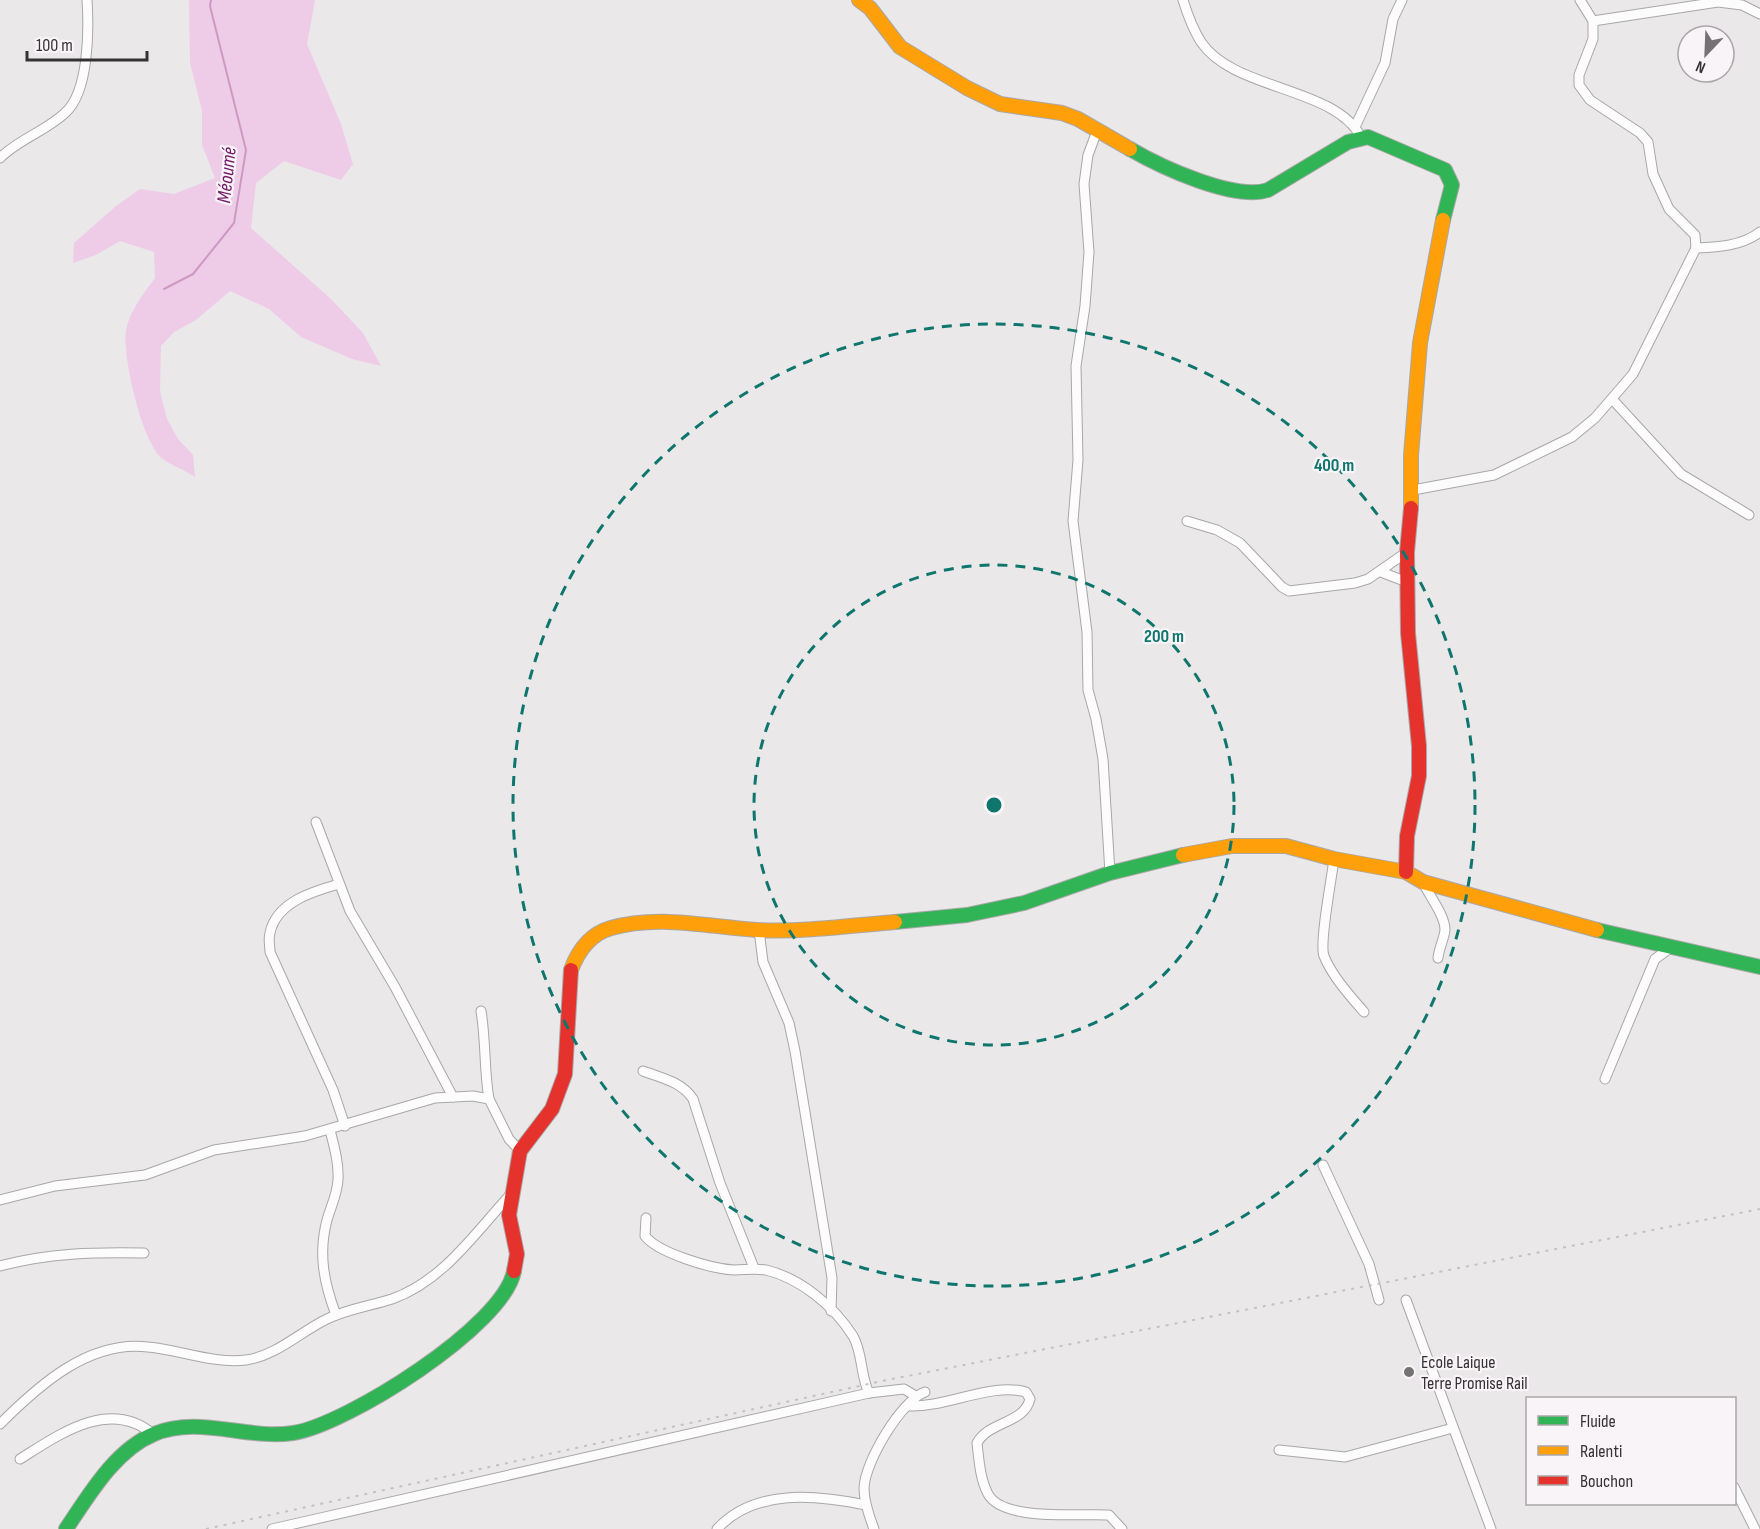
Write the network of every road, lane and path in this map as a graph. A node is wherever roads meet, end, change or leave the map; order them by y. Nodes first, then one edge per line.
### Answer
1 (87, 0) edge
2 (859, 0) edge
3 (1183, 0) edge
4 (1402, 0) edge
5 (1580, 0) edge
6 (1760, 14) edge
7 (1593, 21) junction
8 (1097, 131) junction
9 (1358, 132) junction
10 (0, 159) edge
11 (1760, 232) edge
12 (1696, 248) junction
13 (1613, 400) junction
14 (1413, 490) junction
15 (1749, 515) dead end
16 (1187, 520) dead end
17 (1407, 552) junction
18 (1381, 572) junction
19 (1407, 582) junction
20 (316, 822) dead end
21 (1334, 859) junction
22 (1407, 872) junction
23 (1110, 873) junction
24 (1423, 882) junction
25 (339, 884) junction
26 (759, 930) junction
27 (1644, 939) junction
28 (1673, 946) junction
29 (1438, 958) dead end
30 (1655, 959) junction
31 (1760, 968) edge
32 (482, 1011) dead end
33 (1364, 1012) dead end
34 (643, 1071) dead end
35 (1605, 1079) dead end
36 (453, 1097) junction
37 (489, 1099) junction
38 (345, 1126) junction
39 (330, 1130) junction
40 (520, 1151) junction
41 (1323, 1165) dead end
42 (510, 1195) junction
43 (0, 1200) edge
44 (646, 1218) dead end
45 (144, 1253) dead end
46 (0, 1266) edge
47 (754, 1269) junction
48 (1379, 1300) dead end
49 (1406, 1300) dead end
50 (831, 1311) junction
51 (336, 1315) junction
52 (925, 1392) dead end
53 (868, 1393) junction
54 (915, 1395) junction
55 (908, 1406) junction
56 (0, 1424) edge
57 (1453, 1428) junction
58 (153, 1434) junction
59 (1279, 1450) dead end
60 (20, 1459) dead end
61 (1736, 1491) edge
62 (866, 1505) junction
63 (311, 1525) edge
64 (64, 1528) edge
65 (272, 1529) edge
66 (717, 1529) edge
67 (874, 1529) edge
68 (1122, 1529) edge
69 (1491, 1529) edge
70 (1755, 1529) edge

1 - 10 street
2 - 8 street
3 - 9 street
4 - 9 street
5 - 7 street
6 - 7 street
7 - 12 street
8 - 9 street
8 - 23 street
9 - 14 street
11 - 12 street
12 - 13 street
13 - 14 street
13 - 15 street
14 - 17 street
16 - 18 street
17 - 18 street
17 - 19 street
18 - 19 street
19 - 22 street
20 - 25 street
21 - 22 street
21 - 23 street
21 - 33 street
22 - 24 street
23 - 26 street
24 - 27 street
24 - 29 street
25 - 36 street
25 - 38 street
26 - 40 street
26 - 50 street
27 - 28 street
27 - 30 street
28 - 30 street
28 - 31 street
30 - 35 street
32 - 37 street
34 - 47 street
36 - 37 street
36 - 38 street
37 - 40 street
38 - 39 street
39 - 43 street
39 - 51 street
40 - 42 street
41 - 48 street
42 - 51 street
42 - 58 street
44 - 47 street
45 - 46 street
47 - 50 street
49 - 57 street
50 - 53 street
51 - 56 street
52 - 54 street
53 - 54 street
53 - 63 street
54 - 55 street
55 - 62 street
55 - 68 street
57 - 59 street
57 - 69 street
58 - 60 street
58 - 64 street
61 - 70 street
62 - 66 street
62 - 67 street
63 - 65 street

